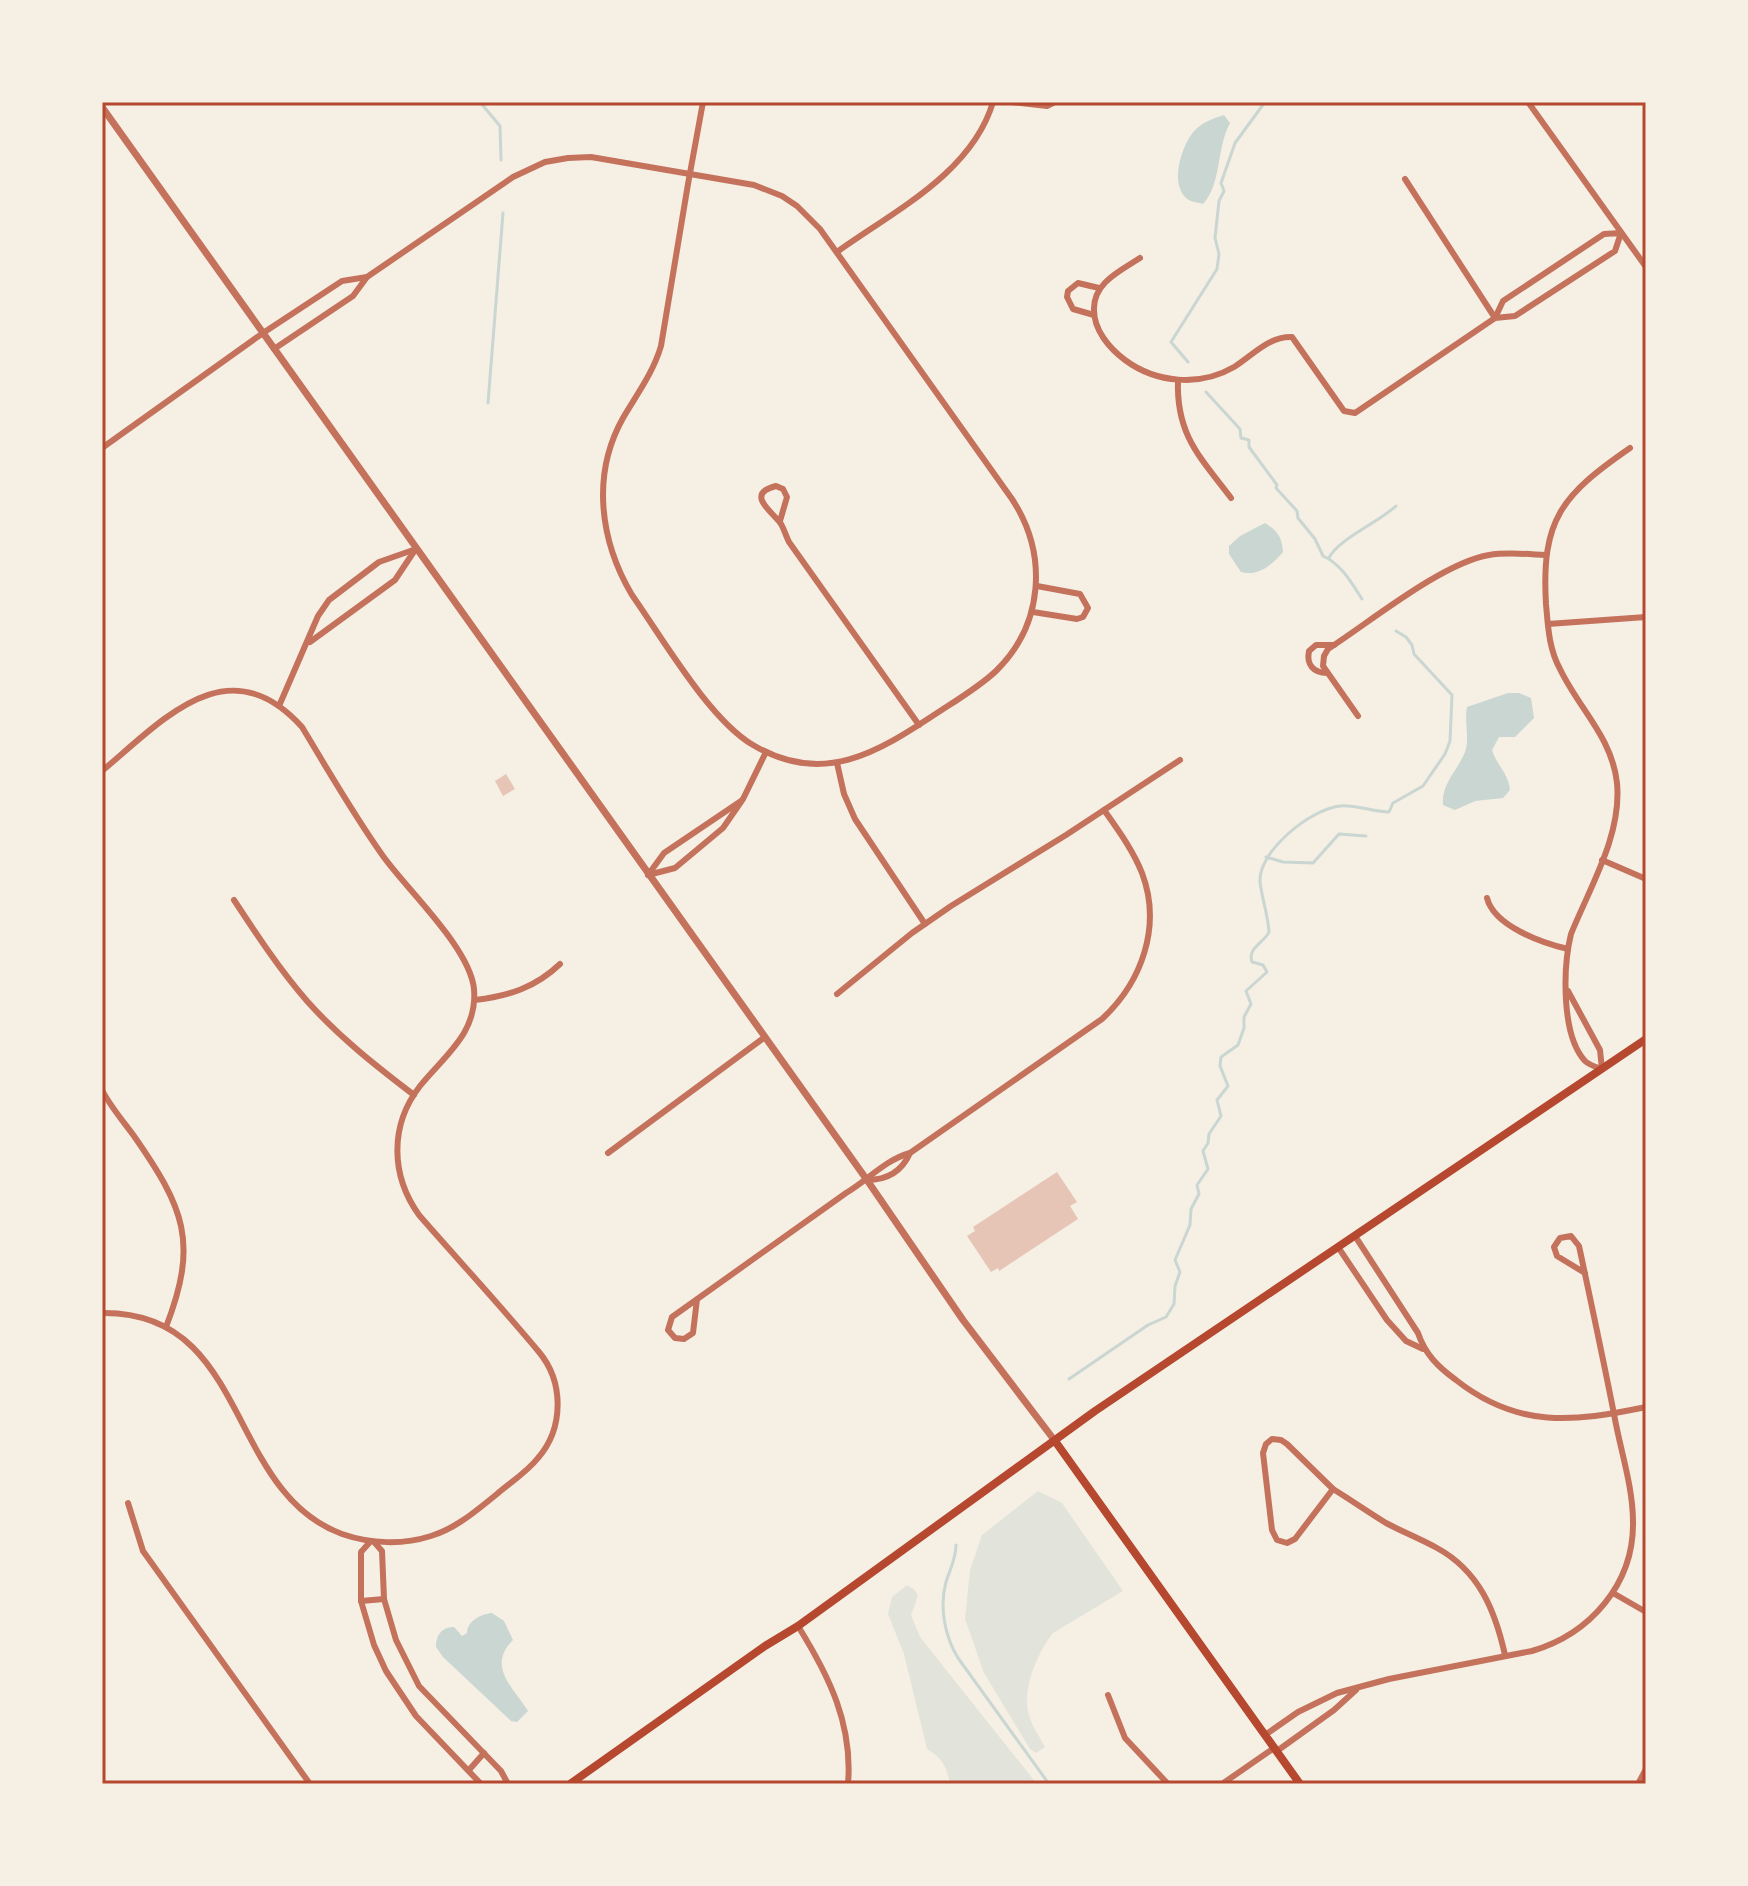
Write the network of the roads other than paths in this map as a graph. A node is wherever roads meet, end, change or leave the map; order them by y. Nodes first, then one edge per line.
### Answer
1 (703, 102) edge
2 (993, 102) edge
3 (1011, 102) edge
4 (1055, 102) edge
5 (1528, 102) edge
6 (102, 107) edge
7 (690, 173) junction
8 (1405, 179) dead end
9 (1621, 233) junction
10 (837, 252) junction
11 (1140, 258) dead end
12 (1646, 267) edge
13 (367, 277) junction
14 (1099, 288) junction
15 (1094, 315) junction
16 (1495, 318) junction
17 (263, 333) junction
18 (274, 349) junction
19 (1178, 380) junction
20 (102, 448) edge
21 (1630, 448) dead end
22 (1231, 498) dead end
23 (780, 521) junction
24 (416, 549) junction
25 (1545, 555) junction
26 (1037, 586) junction
27 (1033, 612) junction
28 (1646, 617) edge
29 (1548, 624) junction
30 (307, 644) junction
31 (1334, 645) junction
32 (1327, 673) junction
33 (279, 706) junction
34 (1358, 716) dead end
35 (919, 725) junction
36 (766, 752) junction
37 (1180, 760) dead end
38 (837, 763) junction
39 (102, 771) edge
40 (743, 799) junction
41 (1104, 810) junction
42 (1602, 860) junction
43 (648, 875) junction
44 (1646, 879) edge
45 (1487, 898) dead end
46 (234, 900) dead end
47 (925, 924) junction
48 (1568, 949) junction
49 (560, 964) dead end
50 (1568, 991) junction
51 (837, 994) dead end
52 (475, 1000) junction
53 (765, 1037) junction
54 (1646, 1039) edge
55 (1602, 1069) junction
56 (102, 1090) edge
57 (414, 1095) junction
58 (608, 1153) dead end
59 (910, 1153) junction
60 (867, 1180) junction
61 (1355, 1236) junction
62 (1338, 1247) junction
63 (1585, 1273) junction
64 (697, 1299) junction
65 (102, 1313) edge
66 (166, 1327) junction
67 (1423, 1349) junction
68 (1646, 1407) edge
69 (1614, 1414) junction
70 (1055, 1441) junction
71 (1333, 1489) junction
72 (128, 1503) dead end
73 (354, 1538) junction
74 (374, 1542) junction
75 (393, 1543) junction
76 (361, 1552) junction
77 (382, 1554) junction
78 (1613, 1593) junction
79 (384, 1599) junction
80 (361, 1601) junction
81 (1646, 1612) edge
82 (798, 1626) junction
83 (1505, 1655) junction
84 (1356, 1690) junction
85 (1108, 1695) dead end
86 (1265, 1735) junction
87 (1275, 1749) junction
88 (484, 1753) junction
89 (1646, 1769) edge
90 (469, 1770) junction
91 (310, 1784) edge
92 (481, 1784) edge
93 (508, 1784) edge
94 (570, 1784) edge
95 (848, 1784) edge
96 (1168, 1784) edge
97 (1222, 1784) edge
98 (1300, 1784) edge
99 (1638, 1784) edge

1 - 7 street
2 - 10 street
3 - 4 street
5 - 9 street
6 - 17 street
7 - 10 street
7 - 13 street
7 - 36 street
8 - 16 street
9 - 12 street
9 - 16 street
9 - 16 street
10 - 26 street
11 - 14 street
13 - 17 street
13 - 18 street
14 - 15 street
14 - 15 street
15 - 19 street
16 - 19 street
17 - 18 street
17 - 20 street
18 - 24 street
19 - 22 street
21 - 25 street
23 - 23 street
23 - 35 street
24 - 30 street
24 - 30 street
24 - 43 street
25 - 29 street
25 - 31 street
26 - 27 street
26 - 27 street
27 - 35 street
28 - 29 street
29 - 42 street
30 - 33 street
31 - 32 street
31 - 32 street
32 - 34 street
33 - 39 street
33 - 52 street
35 - 38 street
36 - 38 street
36 - 40 street
37 - 41 street
38 - 47 street
40 - 43 street
40 - 43 street
41 - 47 street
41 - 59 street
42 - 44 street
42 - 48 street
43 - 53 street
45 - 48 street
46 - 57 street
47 - 51 street
48 - 50 street
49 - 52 street
50 - 55 street
50 - 55 street
52 - 57 street
53 - 58 street
53 - 60 street
54 - 55 main road
55 - 61 main road
56 - 66 street
57 - 75 street
59 - 60 street
59 - 60 street
60 - 64 street
60 - 70 street
61 - 62 main road
61 - 67 street
62 - 67 street
62 - 70 main road
63 - 63 street
63 - 69 street
64 - 64 street
65 - 66 street
66 - 73 street
67 - 69 street
68 - 69 street
69 - 78 street
70 - 82 main road
70 - 86 main road
71 - 71 street
71 - 83 street
72 - 91 street
73 - 74 street
73 - 76 street
74 - 75 street
74 - 76 street
74 - 77 street
75 - 77 street
76 - 80 street
77 - 79 street
78 - 81 street
78 - 83 street
79 - 80 street
79 - 88 street
80 - 90 street
82 - 94 main road
82 - 95 street
83 - 84 street
84 - 86 street
84 - 87 street
85 - 96 street
86 - 87 main road
87 - 97 street
87 - 98 main road
88 - 90 street
88 - 93 street
89 - 99 street
90 - 92 street

